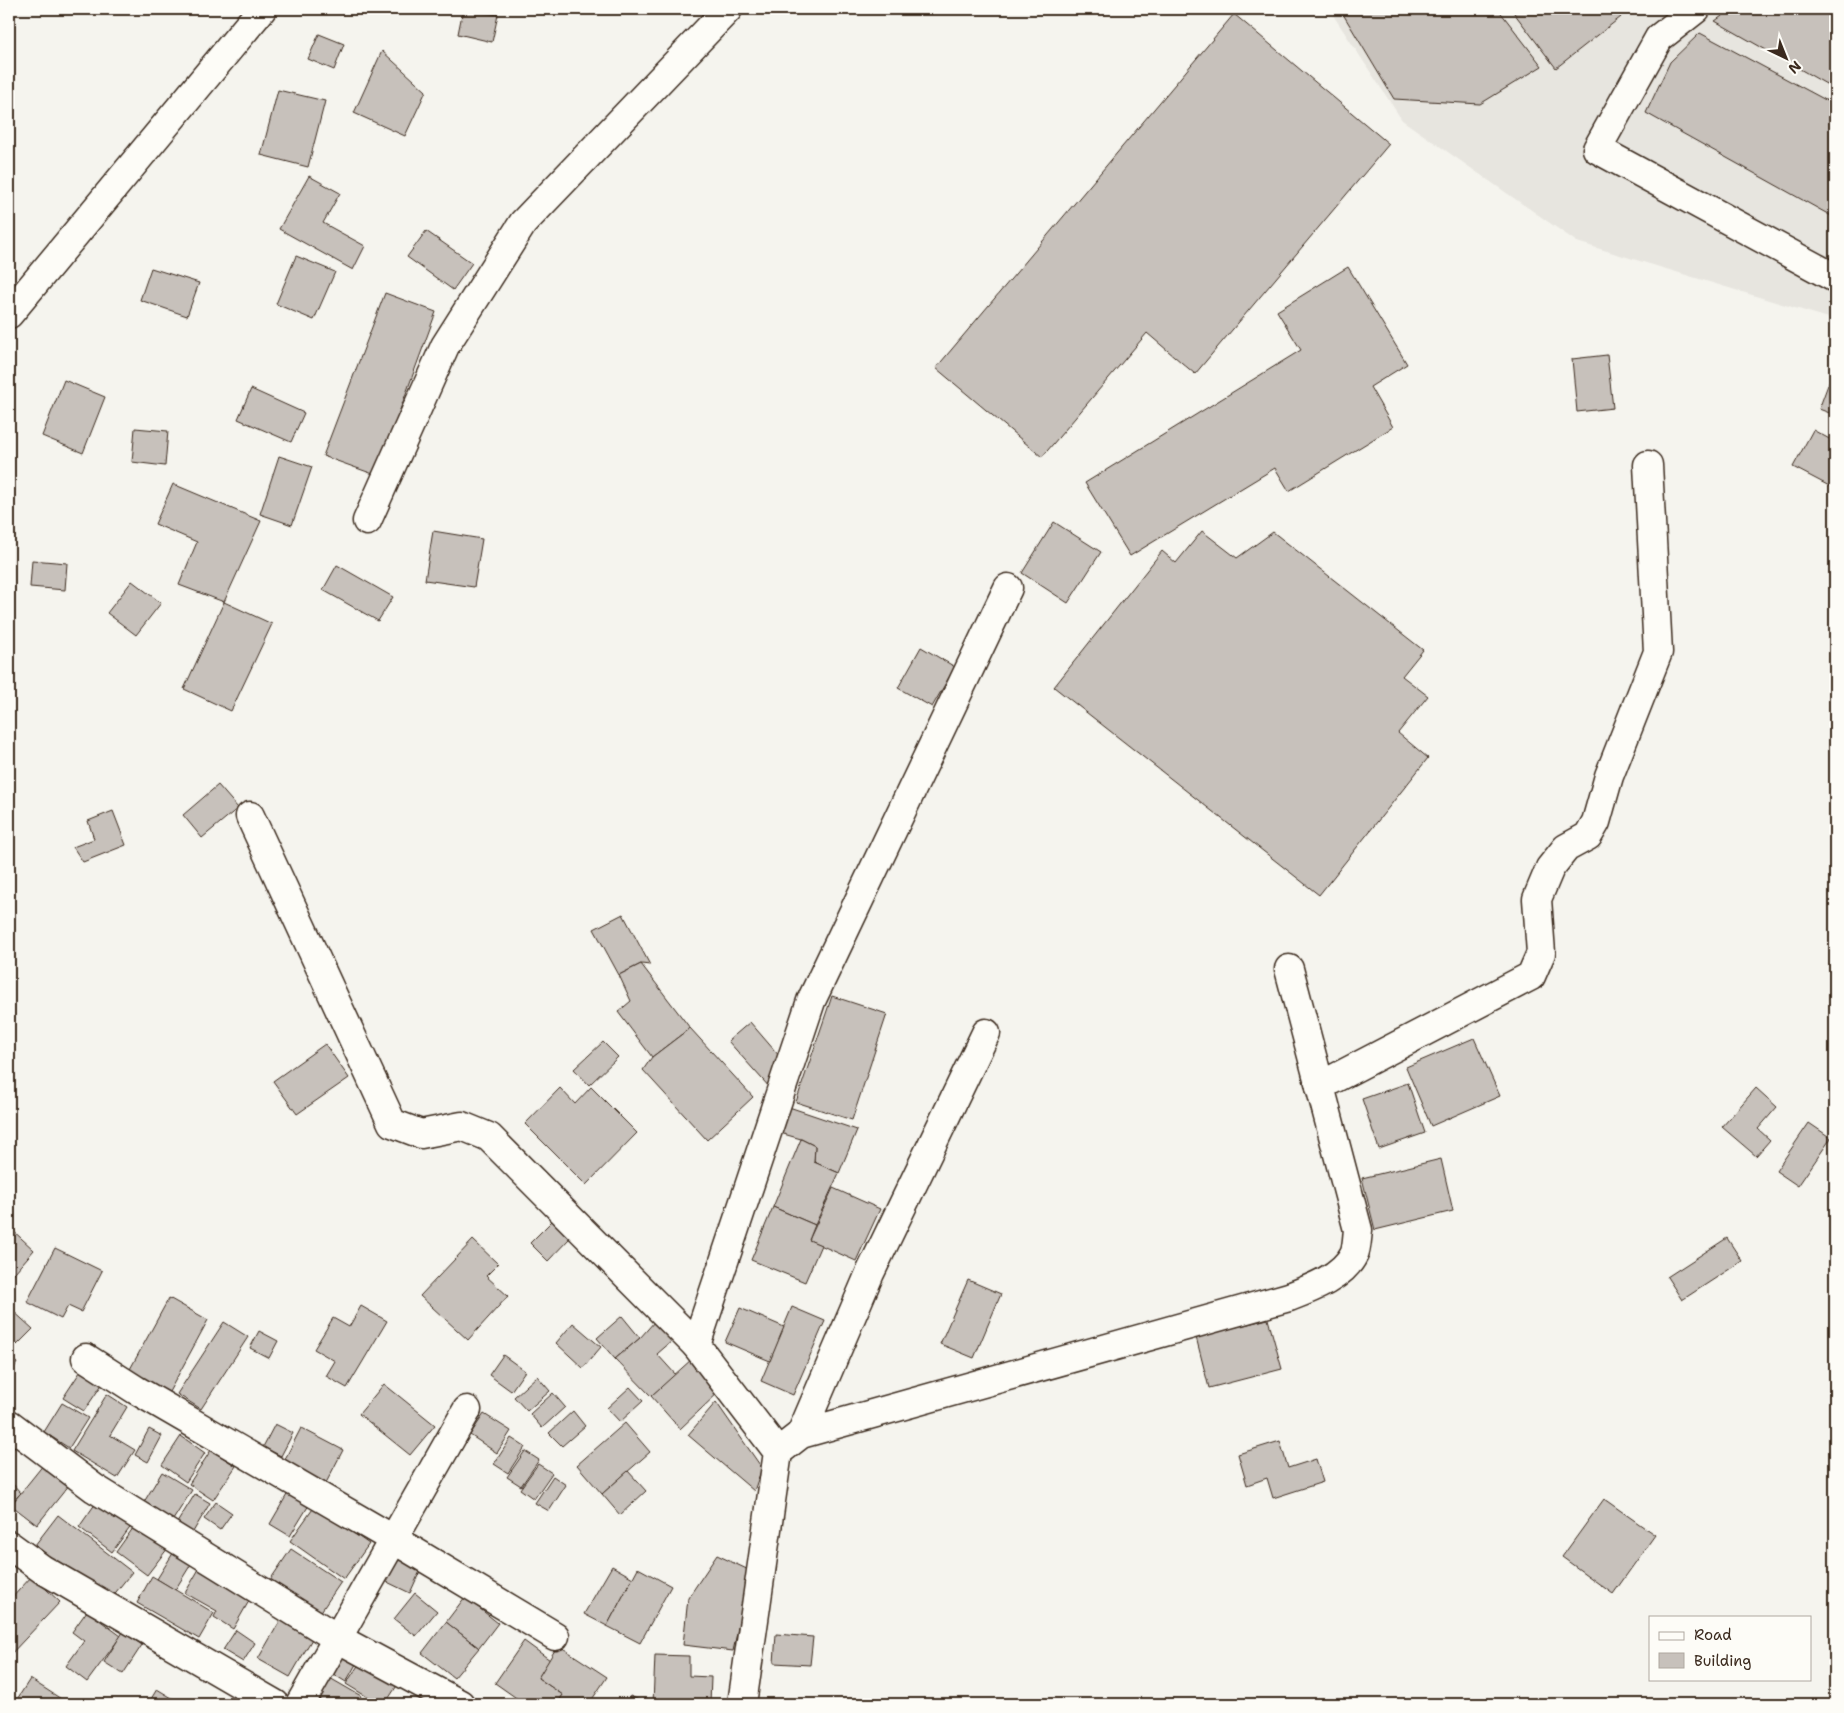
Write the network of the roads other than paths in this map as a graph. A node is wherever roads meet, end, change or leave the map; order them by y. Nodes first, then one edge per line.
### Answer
1 (262, 9) edge
2 (728, 9) edge
3 (1696, 9) edge
4 (1835, 278) edge
5 (9, 314) edge
6 (1648, 465) dead end
7 (367, 521) dead end
8 (1008, 588) dead end
9 (250, 816) dead end
10 (1289, 969) dead end
11 (986, 1033) dead end
12 (1320, 1086) junction
13 (696, 1345) junction
14 (86, 1358) dead end
15 (467, 1410) dead end
16 (9, 1424) edge
17 (801, 1434) junction
18 (778, 1452) junction
19 (393, 1539) junction
20 (9, 1544) edge
21 (555, 1636) dead end
22 (337, 1638) junction
23 (275, 1704) edge
24 (300, 1704) edge
25 (460, 1704) edge
26 (742, 1704) edge

1 - 5 street
2 - 7 street
3 - 4 street
6 - 12 street
8 - 13 street
9 - 13 street
10 - 12 street
11 - 17 street
12 - 17 street
13 - 18 street
14 - 19 street
15 - 19 street
16 - 22 street
17 - 18 street
18 - 26 street
19 - 21 street
19 - 22 street
20 - 23 street
22 - 24 street
22 - 25 street

